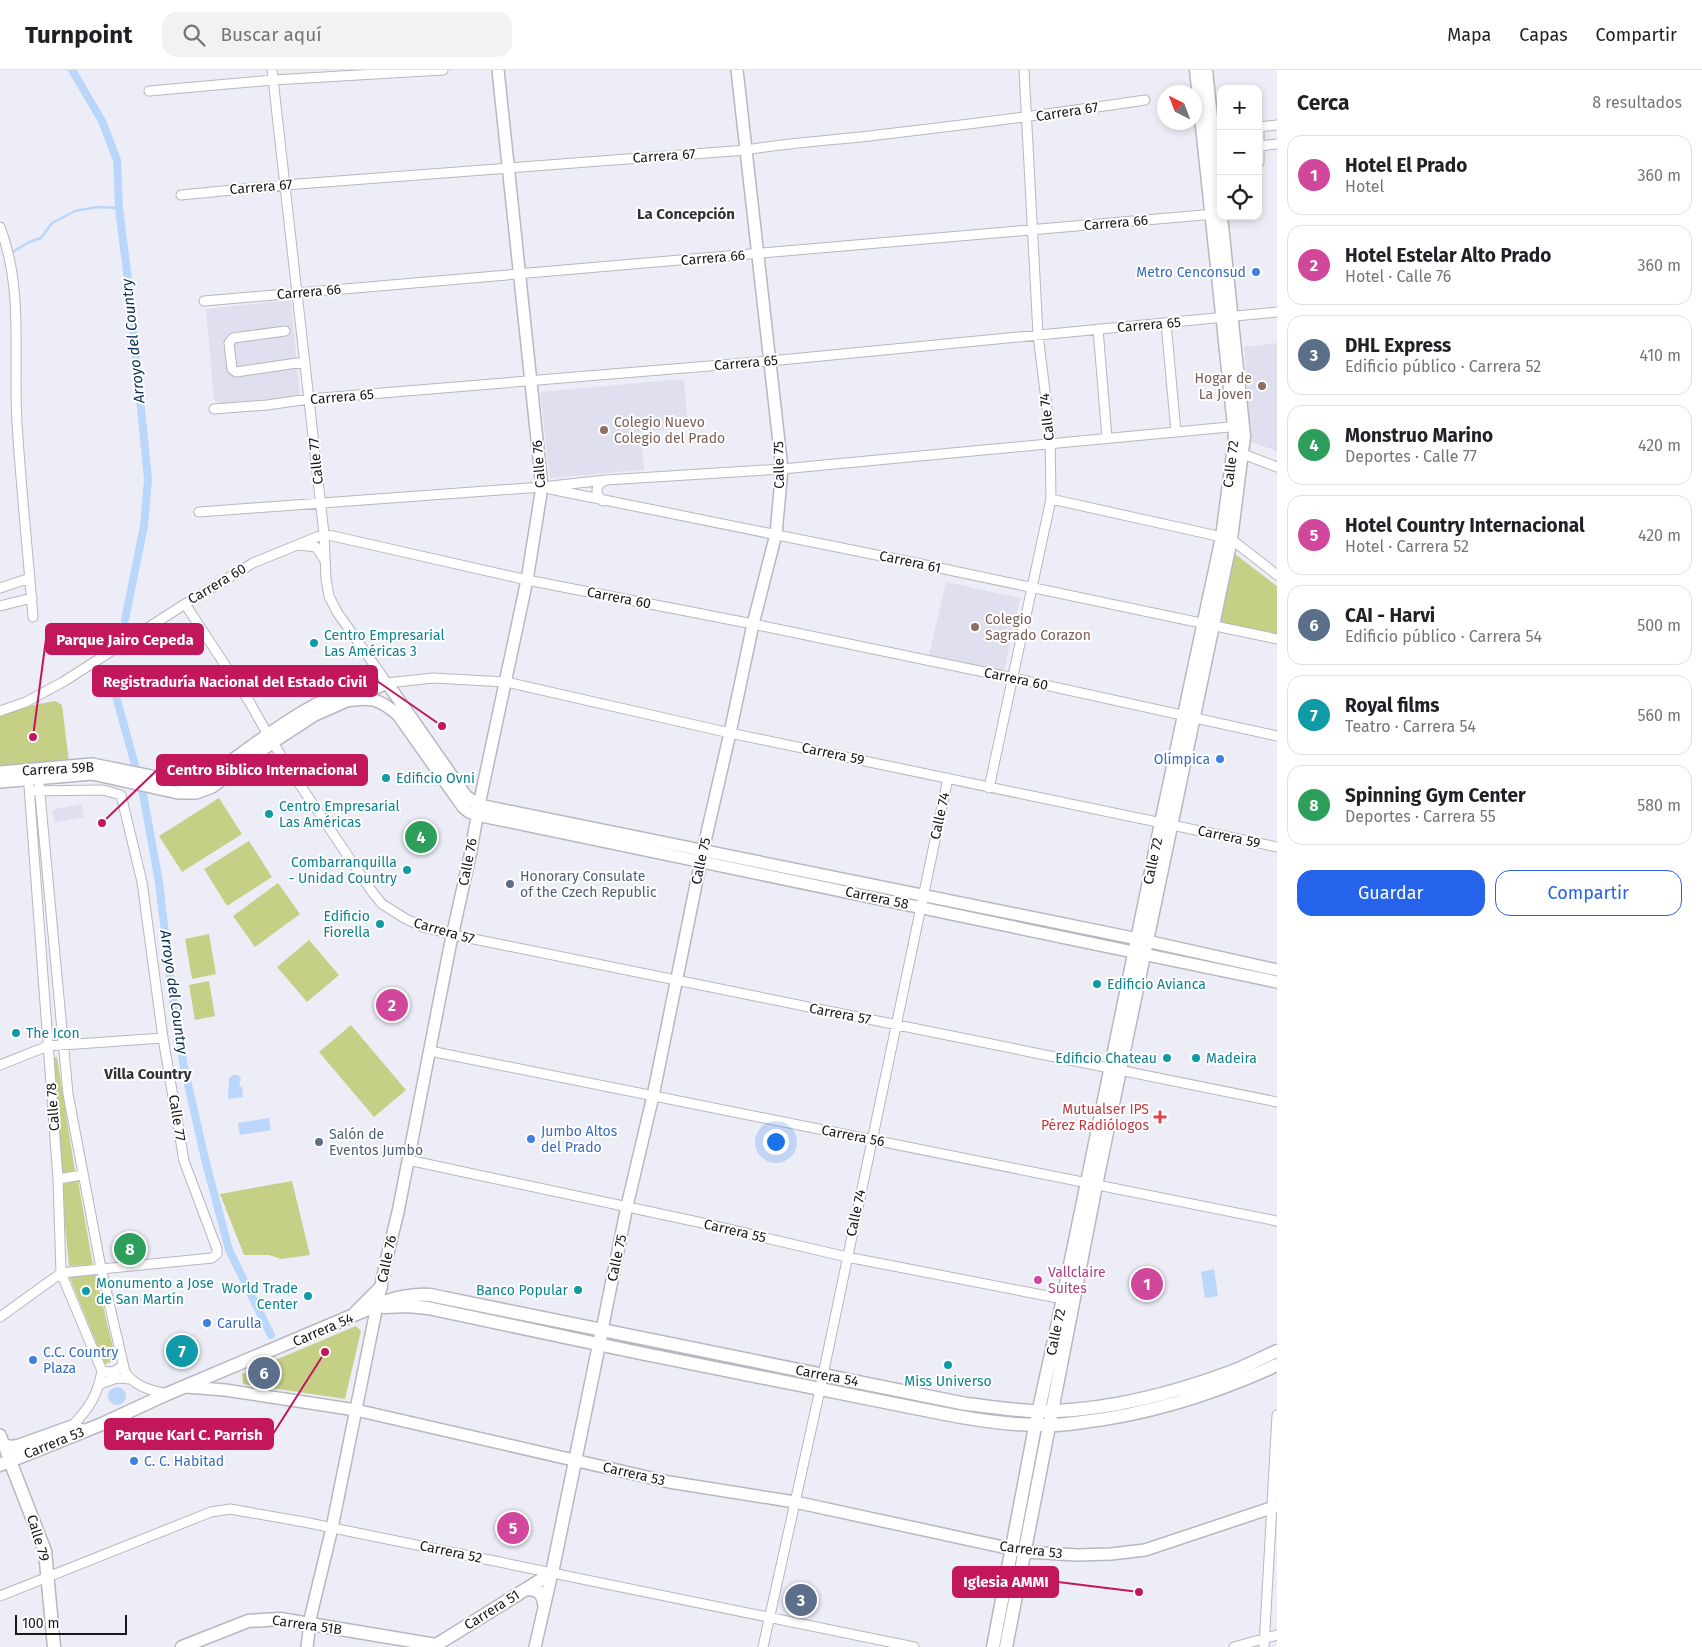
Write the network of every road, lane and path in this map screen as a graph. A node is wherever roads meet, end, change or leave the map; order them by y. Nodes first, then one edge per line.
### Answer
1 (272, 70) edge
2 (443, 70) edge
3 (498, 70) edge
4 (737, 70) edge
5 (1024, 70) edge
6 (1196, 70) edge
7 (1206, 70) edge
8 (273, 80) junction
9 (149, 91) dead end
10 (1145, 100) dead end
11 (1025, 118) junction
12 (1277, 125) edge
13 (1262, 127) edge
14 (1217, 132) edge
15 (1277, 144) edge
16 (1262, 146) edge
17 (746, 150) junction
18 (509, 168) junction
19 (285, 185) junction
20 (182, 195) dead end
21 (1217, 207) edge
22 (1217, 214) edge
23 (1219, 220) edge
24 (0, 227) edge
25 (1032, 230) junction
26 (758, 254) junction
27 (520, 274) junction
28 (297, 293) junction
29 (204, 301) dead end
30 (1277, 312) edge
31 (1227, 318) junction
32 (1166, 323) junction
33 (1098, 329) junction
34 (284, 330) dead end
35 (1038, 334) junction
36 (304, 362) junction
37 (770, 362) junction
38 (532, 381) junction
39 (309, 399) junction
40 (214, 409) dead end
41 (1239, 426) junction
42 (1176, 432) junction
43 (1107, 438) junction
44 (1050, 444) junction
45 (1238, 452) junction
46 (1277, 467) edge
47 (782, 469) junction
48 (606, 480) junction
49 (542, 487) junction
50 (1052, 499) junction
51 (603, 500) junction
52 (320, 503) junction
53 (199, 512) dead end
54 (324, 534) junction
55 (776, 534) junction
56 (1226, 538) junction
57 (292, 546) junction
58 (324, 559) junction
59 (1277, 575) edge
60 (30, 578) junction
61 (527, 580) junction
62 (0, 588) edge
63 (1033, 588) junction
64 (32, 598) junction
65 (185, 604) junction
66 (0, 606) edge
67 (33, 617) dead end
68 (753, 624) junction
69 (1208, 625) junction
70 (1277, 639) edge
71 (1013, 678) junction
72 (506, 682) junction
73 (387, 683) junction
74 (346, 701) junction
75 (0, 711) edge
76 (1188, 718) junction
77 (730, 733) junction
78 (1277, 736) edge
79 (270, 739) junction
80 (0, 772) edge
81 (948, 778) junction
82 (34, 780) junction
83 (0, 782) edge
84 (989, 788) junction
85 (478, 810) junction
86 (1165, 824) junction
87 (577, 830) junction
88 (1277, 847) edge
89 (703, 850) junction
90 (700, 862) junction
91 (922, 901) junction
92 (1025, 916) junction
93 (1022, 928) junction
94 (453, 935) junction
95 (1140, 946) junction
96 (1277, 970) edge
97 (675, 980) junction
98 (1277, 982) edge
99 (896, 1025) junction
100 (163, 1038) junction
101 (62, 1045) junction
102 (48, 1046) junction
103 (430, 1051) junction
104 (0, 1065) edge
105 (1115, 1070) junction
106 (653, 1096) junction
107 (1277, 1102) edge
108 (872, 1140) junction
109 (408, 1160) junction
110 (82, 1175) junction
111 (58, 1179) junction
112 (1091, 1184) junction
113 (627, 1206) junction
114 (1277, 1221) edge
115 (847, 1257) junction
116 (101, 1268) junction
117 (61, 1273) junction
118 (381, 1287) junction
119 (1063, 1299) junction
120 (376, 1307) junction
121 (502, 1308) junction
122 (0, 1317) edge
123 (348, 1319) junction
124 (500, 1323) junction
125 (602, 1330) junction
126 (600, 1344) junction
127 (1277, 1352) edge
128 (720, 1354) junction
129 (122, 1365) junction
130 (1277, 1365) edge
131 (718, 1369) junction
132 (102, 1371) junction
133 (822, 1375) junction
134 (1231, 1378) junction
135 (130, 1379) junction
136 (100, 1384) junction
137 (186, 1387) junction
138 (820, 1389) junction
139 (168, 1394) junction
140 (937, 1399) junction
141 (1137, 1406) junction
142 (356, 1410) junction
143 (1045, 1411) junction
144 (935, 1412) junction
145 (1277, 1415) edge
146 (1043, 1425) junction
147 (71, 1427) junction
148 (85, 1430) junction
149 (2, 1440) edge
150 (60, 1441) junction
151 (575, 1461) junction
152 (5, 1463) edge
153 (795, 1502) junction
154 (1275, 1506) edge
155 (332, 1528) junction
156 (1013, 1549) junction
157 (1026, 1552) junction
158 (552, 1573) junction
159 (48, 1577) junction
160 (526, 1589) junction
161 (0, 1596) edge
162 (544, 1604) junction
163 (770, 1618) junction
164 (310, 1624) junction
165 (1277, 1635) edge
166 (1265, 1642) edge
167 (411, 1644) edge
168 (434, 1646) edge
169 (54, 1647) edge
170 (182, 1647) edge
171 (307, 1647) edge
172 (535, 1647) edge
173 (763, 1647) edge
174 (914, 1647) edge
175 (993, 1647) edge
176 (1006, 1647) edge
177 (1234, 1647) edge

1 - 8 street, Calle 77
2 - 8 street
3 - 18 street, Calle 76
4 - 17 street, Calle 75
5 - 11 street, Calle 74
6 - 21 main road, Calle 72
7 - 14 main road, Calle 72
8 - 9 street
8 - 19 street, Calle 77
10 - 11 street, Carrera 67
11 - 17 street, Carrera 67
11 - 25 street, Calle 74
12 - 13 street
15 - 16 street
17 - 18 street, Carrera 67
17 - 26 street, Calle 75
18 - 19 street, Carrera 67
18 - 27 street, Calle 76
19 - 20 street, Carrera 67
19 - 28 street, Calle 77
22 - 25 street, Carrera 66
23 - 31 main road, Calle 72
24 - 60 street
25 - 26 street, Carrera 66
25 - 35 street, Calle 74
26 - 27 street, Carrera 66
26 - 37 street, Calle 75
27 - 28 street, Carrera 66
27 - 38 street, Calle 76
28 - 29 street, Carrera 66
28 - 36 street, Calle 77
30 - 31 street, Carrera 65
31 - 32 street, Carrera 65
31 - 41 main road, Calle 72
32 - 33 street, Carrera 65
32 - 42 street
33 - 35 street, Carrera 65
33 - 43 street
34 - 36 street
35 - 37 street, Carrera 65
35 - 44 street, Calle 74
36 - 39 street, Calle 77
37 - 38 street, Carrera 65
37 - 47 street, Calle 75
38 - 39 street, Carrera 65
38 - 49 street, Calle 76
39 - 40 street, Carrera 65
39 - 52 street, Calle 77
41 - 42 street
41 - 45 main road, Calle 72
42 - 43 street
43 - 44 street
44 - 47 street
44 - 50 street, Calle 74
45 - 46 street
45 - 56 main road, Calle 72
47 - 48 street
47 - 55 street, Calle 75
48 - 49 street
48 - 51 street
49 - 51 street, Carrera 61
49 - 52 street
49 - 61 street, Calle 76
50 - 56 street
50 - 63 street, Calle 74
51 - 55 street, Carrera 61
52 - 53 street
52 - 54 street, Calle 77
54 - 57 street, Carrera 60
54 - 58 street, Calle 77
54 - 61 street, Carrera 60
55 - 63 street, Carrera 61
55 - 68 street, Calle 75
56 - 59 street
56 - 69 main road, Calle 72
57 - 58 street
57 - 65 street, Carrera 60
58 - 73 street, Calle 77
60 - 62 street
60 - 64 street
61 - 68 street, Carrera 60
61 - 72 street, Calle 76
63 - 69 street, Carrera 61
63 - 71 street, Calle 74
64 - 66 street
64 - 67 street
65 - 75 street, Carrera 60
65 - 79 street, Carrera 57
68 - 71 street, Carrera 60
68 - 77 street, Calle 75
69 - 70 street, Carrera 61
69 - 76 main road, Calle 72
71 - 76 street, Carrera 60
71 - 84 street, Calle 74
72 - 73 street, Carrera 59
72 - 77 street, Carrera 59
72 - 85 street, Calle 76
73 - 74 street, Carrera 59B
73 - 79 street, Carrera 59B
73 - 85 street, Calle 77
74 - 79 street, Carrera 59B
74 - 85 street
76 - 78 street, Carrera 60
76 - 86 main road, Calle 72
77 - 81 street, Carrera 59
77 - 89 street, Calle 75
79 - 82 street, Carrera 59B
79 - 94 street, Carrera 57
80 - 82 street, Carrera 59B
81 - 84 street, Carrera 59
81 - 91 street, Calle 74
82 - 83 street, Carrera 59B
82 - 100 street, Calle 77
82 - 101 street, Calle 78
82 - 102 street, Calle 78
84 - 86 street, Carrera 59
85 - 87 street, Carrera 58
85 - 94 street, Calle 76
86 - 88 street, Carrera 59
86 - 95 main road, Calle 72
87 - 89 street, Carrera 58
87 - 90 street, Carrera 58
89 - 90 street, Calle 75
89 - 91 street, Carrera 58
90 - 91 street, Carrera 58
90 - 97 street, Calle 75
91 - 92 street, Carrera 58
91 - 93 street, Carrera 58
91 - 99 street, Calle 74
92 - 93 street
92 - 95 street, Carrera 58
93 - 95 street, Carrera 58
94 - 97 street, Carrera 57
94 - 103 street, Calle 76
95 - 96 street, Carrera 58
95 - 98 street, Carrera 58
95 - 105 main road, Calle 72
97 - 99 street, Carrera 57
97 - 106 street, Calle 75
99 - 105 street, Carrera 57
99 - 108 street, Calle 74
100 - 101 street
100 - 116 street, Calle 77
101 - 102 street
101 - 110 street, Calle 78
102 - 104 street
102 - 111 street, Calle 78
103 - 106 street, Carrera 56
103 - 109 street, Calle 76
105 - 107 street, Carrera 57
105 - 112 main road, Calle 72
106 - 108 street, Carrera 56
106 - 113 street, Calle 75
108 - 112 street, Carrera 56
108 - 115 street, Calle 74
109 - 113 street, Carrera 55
109 - 118 street, Calle 76
110 - 111 street
110 - 116 street, Calle 78
111 - 117 street, Calle 78
112 - 114 street, Carrera 56
112 - 119 main road, Calle 72
112 - 143 main road, Calle 72
113 - 115 street, Carrera 55
113 - 125 street, Calle 75
115 - 119 street, Carrera 55
115 - 133 street, Calle 74
116 - 117 street
116 - 129 street, Calle 78
117 - 122 street
117 - 132 street, Calle 78
118 - 120 street, Calle 76
118 - 123 main road
119 - 143 main road, Calle 72
120 - 121 main road, Carrera 54
120 - 123 main road, Carrera 54
120 - 124 main road, Carrera 54
120 - 142 street, Calle 76
121 - 124 main road
121 - 125 main road, Carrera 54
123 - 137 main road, Carrera 54
124 - 126 main road, Carrera 54
125 - 126 main road, Calle 75
125 - 128 main road, Carrera 54
126 - 131 main road, Carrera 54
126 - 151 main road, Calle 75
127 - 134 main road, Carrera 54
128 - 131 main road
128 - 133 main road, Carrera 54
129 - 132 street
129 - 135 street, Calle 78
130 - 134 main road, Carrera 54
131 - 138 main road, Carrera 54
132 - 136 street
133 - 138 street, Calle 74
133 - 140 main road, Carrera 54
134 - 141 main road, Carrera 54
135 - 136 street
135 - 139 street
136 - 147 street
137 - 139 main road, Carrera 53
137 - 142 street, Carrera 53
138 - 144 main road, Carrera 54
138 - 153 street, Calle 74
139 - 148 main road, Carrera 53
140 - 143 main road, Carrera 54
140 - 144 main road
141 - 143 main road, Carrera 54
141 - 146 main road, Carrera 54
142 - 151 street, Carrera 53
142 - 155 street, Calle 76
143 - 146 main road, Calle 72
144 - 146 main road, Carrera 54
145 - 154 street
146 - 156 main road, Calle 72
146 - 157 main road, Calle 72
147 - 148 main road
147 - 149 main road
147 - 150 main road
148 - 150 main road, Carrera 53
149 - 152 street, Calle 79
150 - 152 main road, Carrera 53
151 - 153 street, Carrera 53
151 - 158 main road, Calle 75
152 - 159 main road, Calle 79
153 - 156 street, Carrera 53
153 - 163 street, Calle 74
154 - 157 street, Carrera 53
154 - 166 street
155 - 158 street, Carrera 52
155 - 159 street, Carrera 52
155 - 164 street, Calle 76
156 - 157 street, Carrera 53
156 - 175 main road, Calle 72
157 - 176 main road, Calle 72
158 - 160 main road, Carrera 51
158 - 162 street, Calle 75
158 - 163 street, Carrera 52
159 - 161 street, Carrera 52
159 - 169 main road, Calle 79
160 - 162 main road
160 - 168 main road, Carrera 51
162 - 172 street, Calle 75
163 - 173 street, Calle 74
163 - 174 street, Carrera 52
164 - 167 main road, Carrera 51B
164 - 170 main road, Carrera 51B
164 - 171 street, Calle 76
165 - 166 street
166 - 177 street
167 - 168 main road, Carrera 51B

